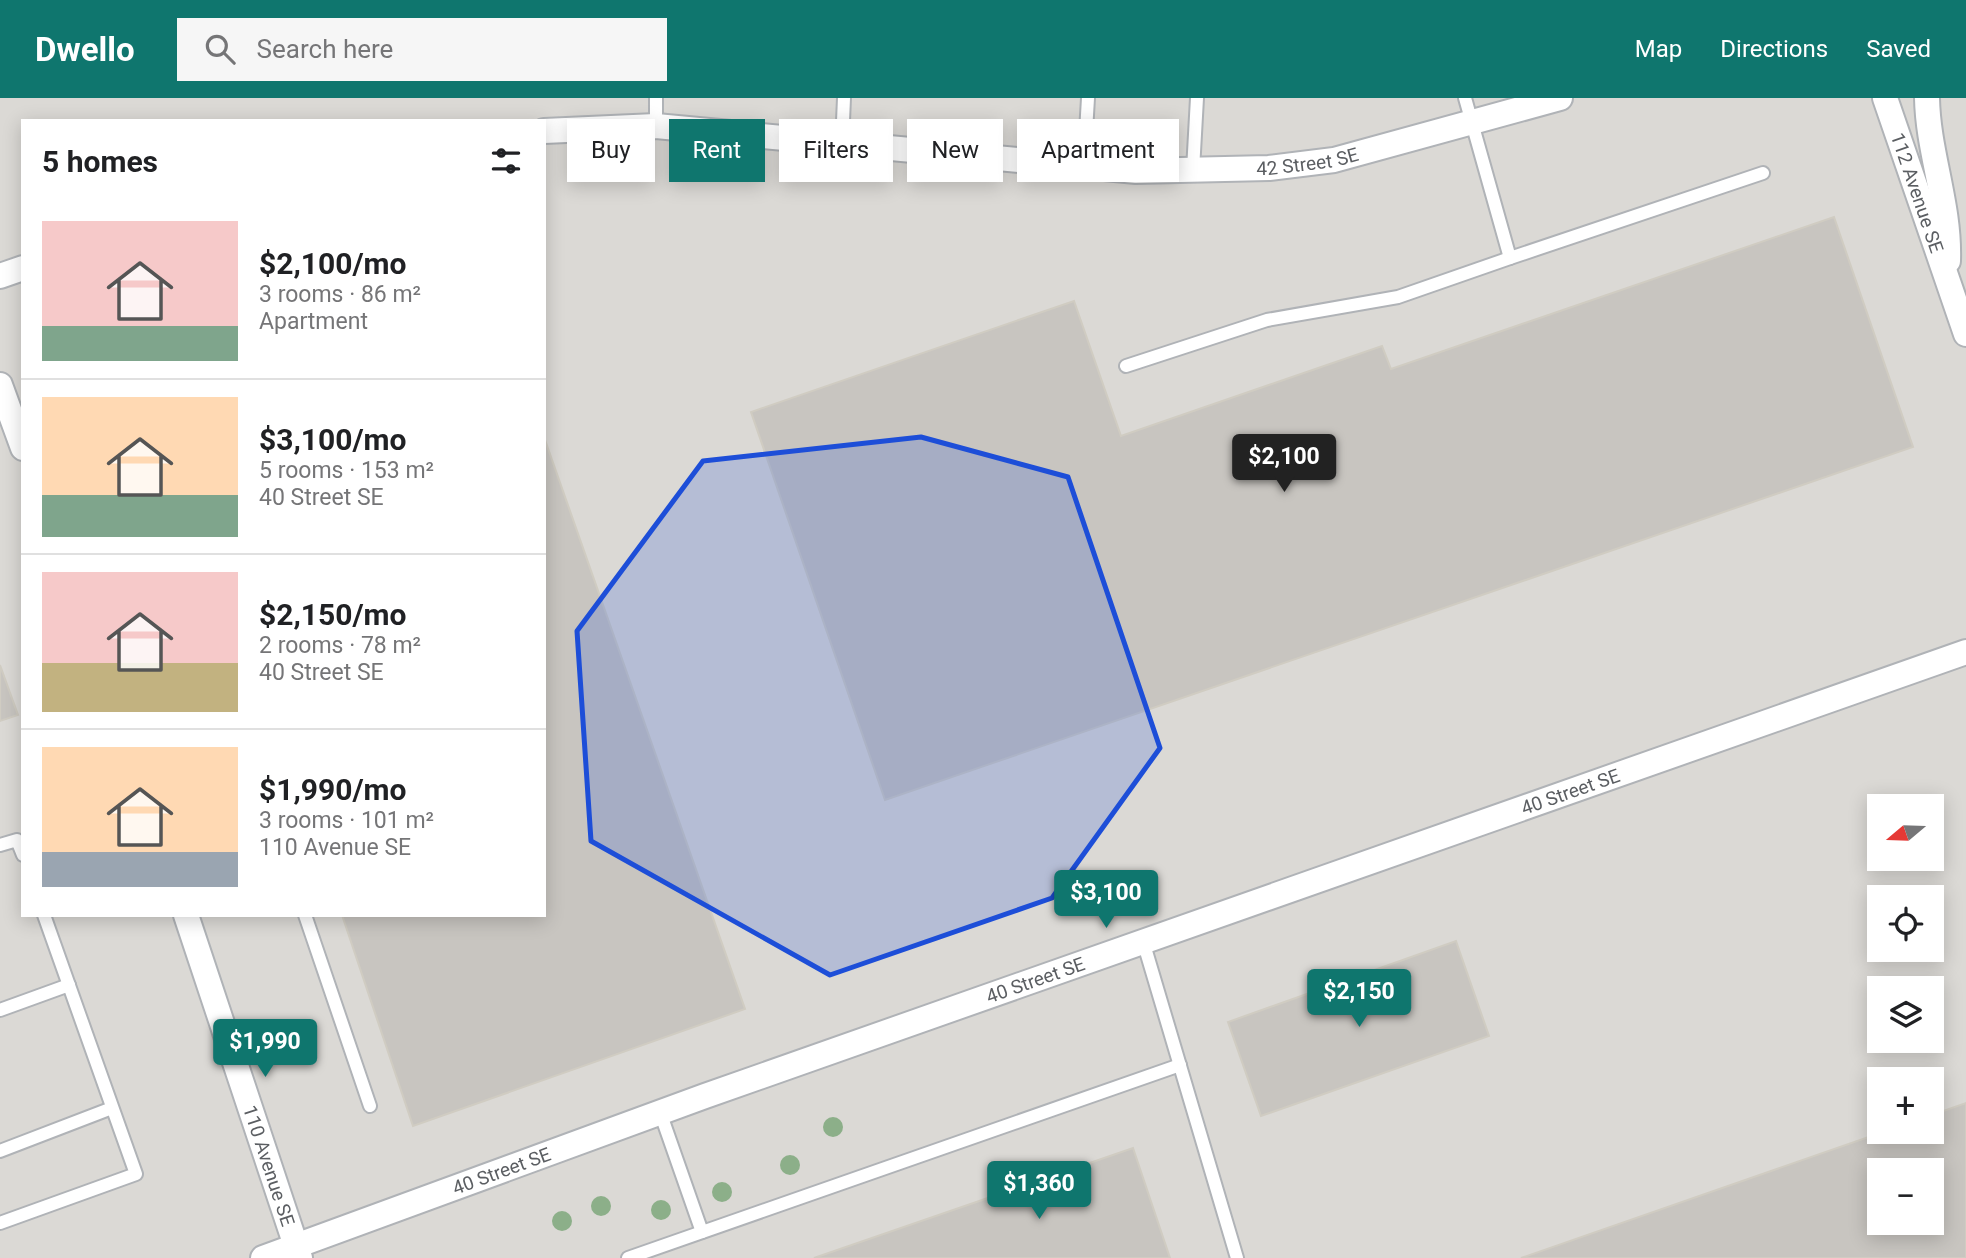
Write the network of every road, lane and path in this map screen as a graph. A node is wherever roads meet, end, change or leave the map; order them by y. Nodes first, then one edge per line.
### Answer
1 (656, 98) edge
2 (844, 98) edge
3 (1088, 98) edge
4 (1197, 98) edge
5 (1465, 98) edge
6 (1560, 98) edge
7 (1885, 98) edge
8 (1927, 98) edge
9 (843, 119) edge
10 (1087, 119) edge
11 (1470, 122) junction
12 (656, 126) junction
13 (546, 131) edge
14 (779, 138) edge
15 (893, 149) edge
16 (1017, 160) edge
17 (1179, 170) edge
18 (1192, 170) junction
19 (1763, 173) dead end
20 (1510, 258) junction
21 (21, 269) edge
22 (0, 276) edge
23 (1949, 286) junction
24 (1966, 334) edge
25 (1126, 366) dead end
26 (0, 384) edge
27 (21, 442) edge
28 (1966, 652) edge
29 (0, 845) edge
30 (21, 850) edge
31 (45, 917) edge
32 (187, 917) edge
33 (306, 917) edge
34 (1143, 941) junction
35 (69, 985) junction
36 (0, 1010) edge
37 (1180, 1065) junction
38 (370, 1106) dead end
39 (112, 1108) junction
40 (660, 1112) junction
41 (0, 1151) edge
42 (0, 1223) edge
43 (702, 1232) junction
44 (299, 1252) edge
45 (263, 1258) edge
46 (628, 1258) edge
47 (1237, 1258) edge

1 - 12 lane
2 - 9 lane
3 - 10 lane
4 - 18 lane
5 - 11 lane
6 - 11 street, 42 Street SE
7 - 23 street, 112 Avenue SE
8 - 23 street, 112 Avenue SE
11 - 18 street, 42 Street SE
11 - 20 lane
12 - 13 street, 42 Street SE
12 - 14 street, 42 Street SE
15 - 16 street, 42 Street SE
17 - 18 street, 42 Street SE
19 - 20 lane
20 - 25 lane
21 - 22 street
23 - 24 street, 112 Avenue SE
26 - 27 street
28 - 34 street, 40 Street SE
29 - 30 lane
31 - 35 lane
32 - 44 street, 110 Avenue SE
33 - 38 lane
34 - 37 lane
34 - 40 street, 40 Street SE
35 - 36 lane
35 - 39 lane
37 - 43 lane
37 - 47 lane
39 - 41 lane
39 - 42 lane
40 - 43 lane
40 - 44 street, 40 Street SE
43 - 46 lane
44 - 45 street, 40 Street SE

